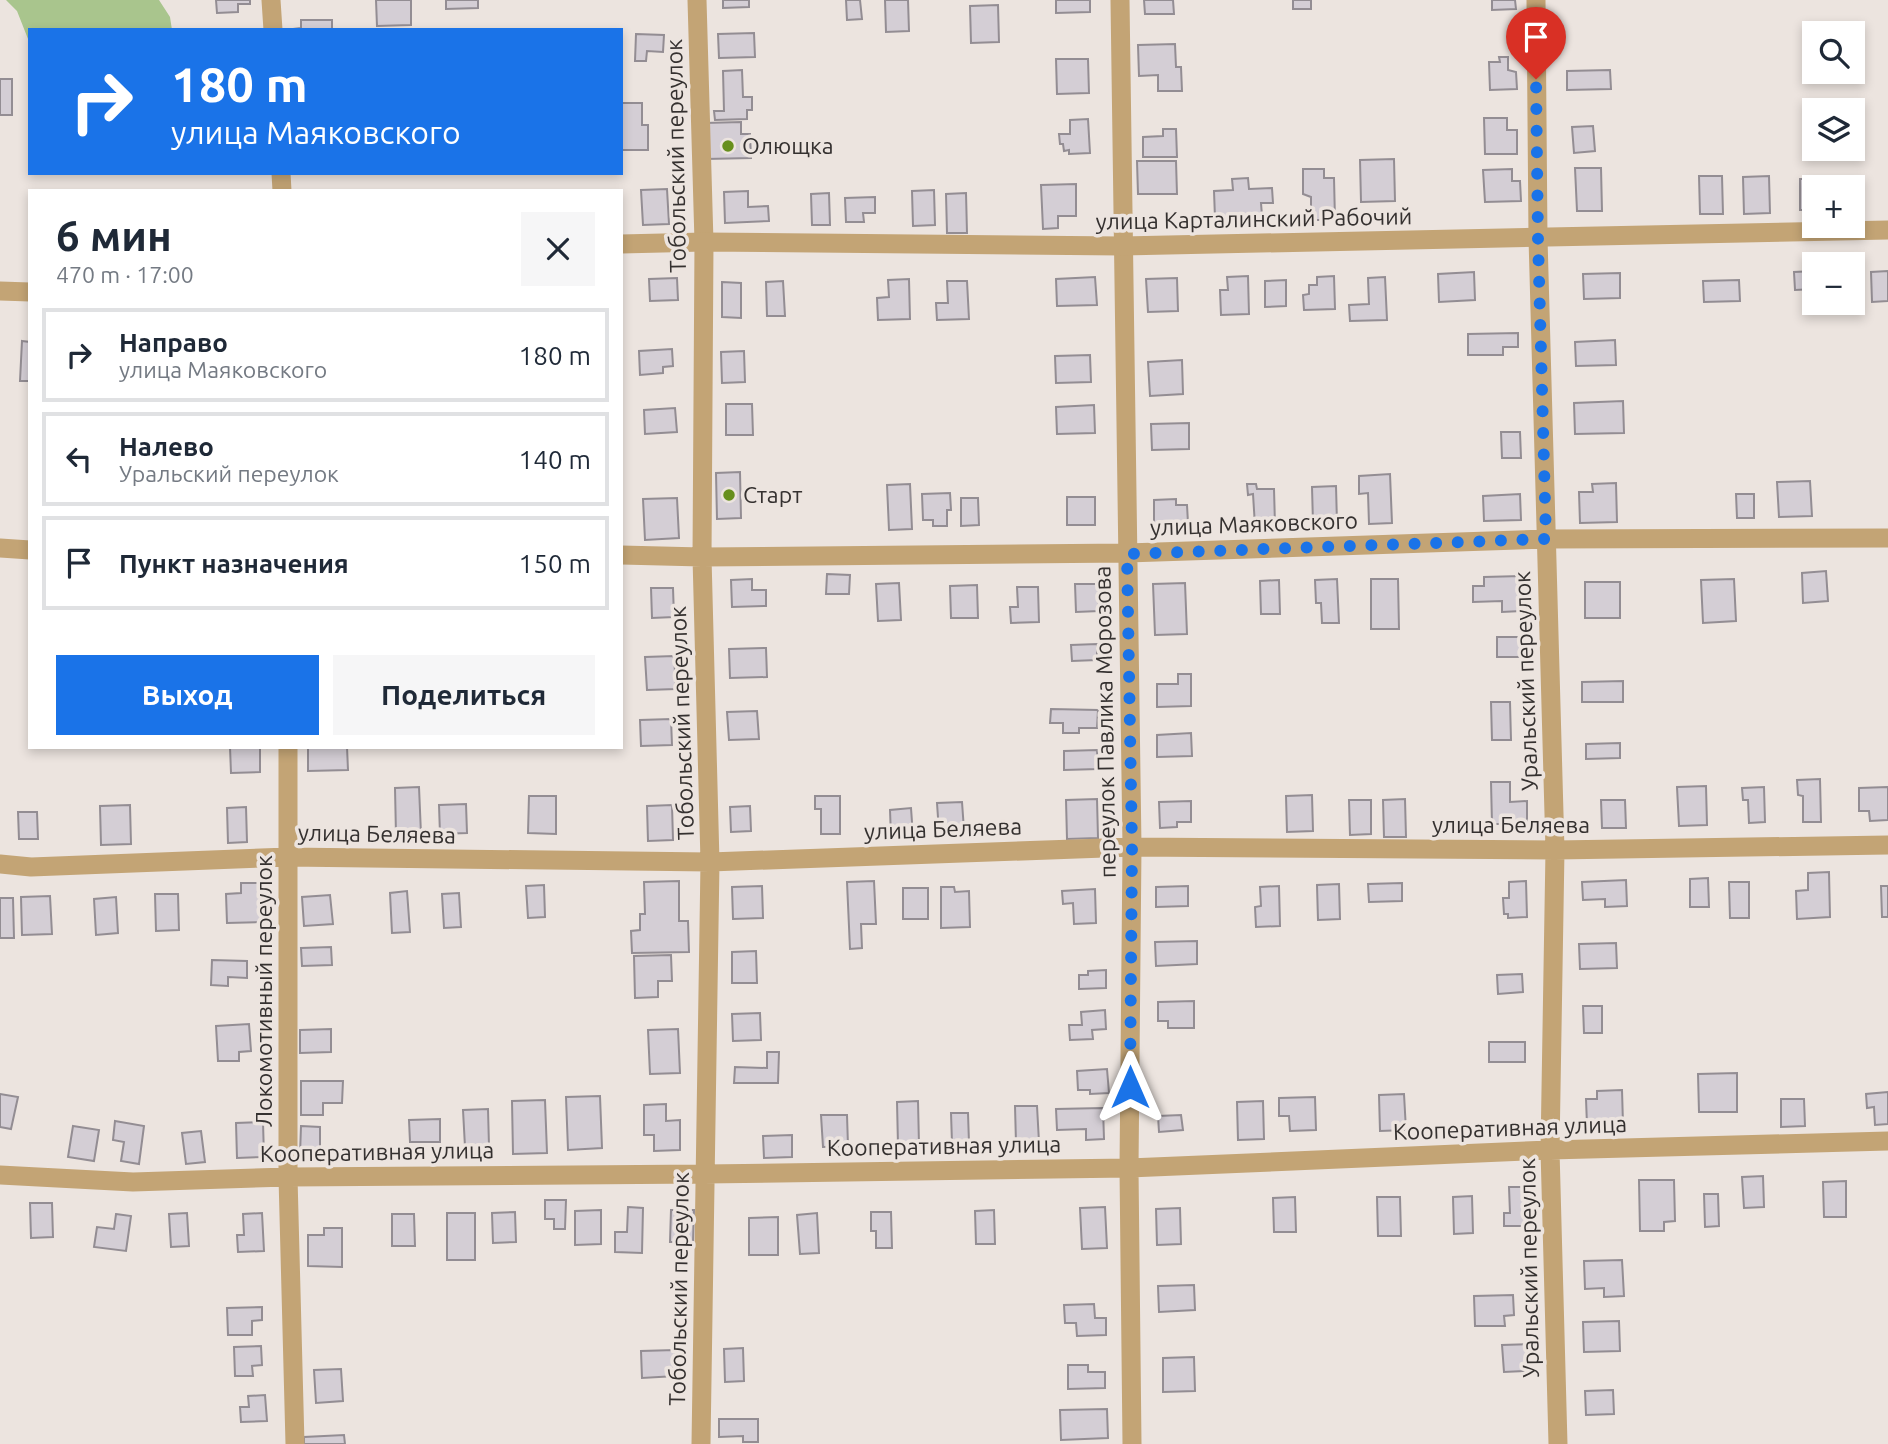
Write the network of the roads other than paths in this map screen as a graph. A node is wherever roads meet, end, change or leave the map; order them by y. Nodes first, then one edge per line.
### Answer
1 (271, 0) edge
2 (697, 0) edge
3 (1120, 0) edge
4 (1536, 0) edge
5 (273, 28) edge
6 (1888, 230) edge
7 (1538, 239) junction
8 (704, 242) junction
9 (623, 244) edge
10 (1122, 246) junction
11 (0, 291) edge
12 (28, 292) edge
13 (1888, 538) edge
14 (1546, 539) junction
15 (0, 548) edge
16 (28, 550) edge
17 (1127, 554) junction
18 (623, 555) edge
19 (702, 557) junction
20 (288, 749) edge
21 (1888, 845) edge
22 (1132, 848) junction
23 (1555, 850) junction
24 (288, 857) junction
25 (710, 862) junction
26 (0, 864) edge
27 (1888, 1141) edge
28 (1550, 1150) junction
29 (1129, 1168) junction
30 (705, 1174) junction
31 (0, 1175) edge
32 (288, 1177) junction
33 (295, 1444) edge
34 (701, 1444) edge
35 (1132, 1444) edge
36 (1558, 1444) edge

1 - 5 street
2 - 8 street, Тобольский переулок
3 - 10 street, переулок Павлика Морозова
4 - 7 street, Уральский переулок
6 - 7 street, улица Карталинский Рабочий
7 - 10 street, улица Карталинский Рабочий
7 - 14 street, Уральский переулок
8 - 9 street, улица Карталинский Рабочий
8 - 10 street, улица Карталинский Рабочий
8 - 19 street, Тобольский переулок
10 - 17 street, переулок Павлика Морозова
11 - 12 street
13 - 14 street, улица Маяковского
14 - 17 street, улица Маяковского
14 - 23 street, Уральский переулок
15 - 16 street
17 - 19 street, улица Маяковского
17 - 22 street, переулок Павлика Морозова
18 - 19 street, улица Маяковского
19 - 25 street, Тобольский переулок
20 - 24 street, Локомотивный переулок
21 - 23 street, улица Беляева
22 - 23 street, улица Беляева
22 - 25 street, улица Беляева
22 - 29 street, переулок Павлика Морозова
23 - 28 street, Уральский переулок
24 - 25 street, улица Беляева
24 - 26 street, улица Беляева
24 - 32 street, Локомотивный переулок
25 - 30 street, Тобольский переулок
27 - 28 street, Кооперативная улица
28 - 29 street, Кооперативная улица
28 - 36 street, Уральский переулок
29 - 30 street, Кооперативная улица
29 - 35 street, переулок Павлика Морозова
30 - 32 street, Кооперативная улица
30 - 34 street, Тобольский переулок
31 - 32 street, Кооперативная улица
32 - 33 street, Локомотивный переулок

